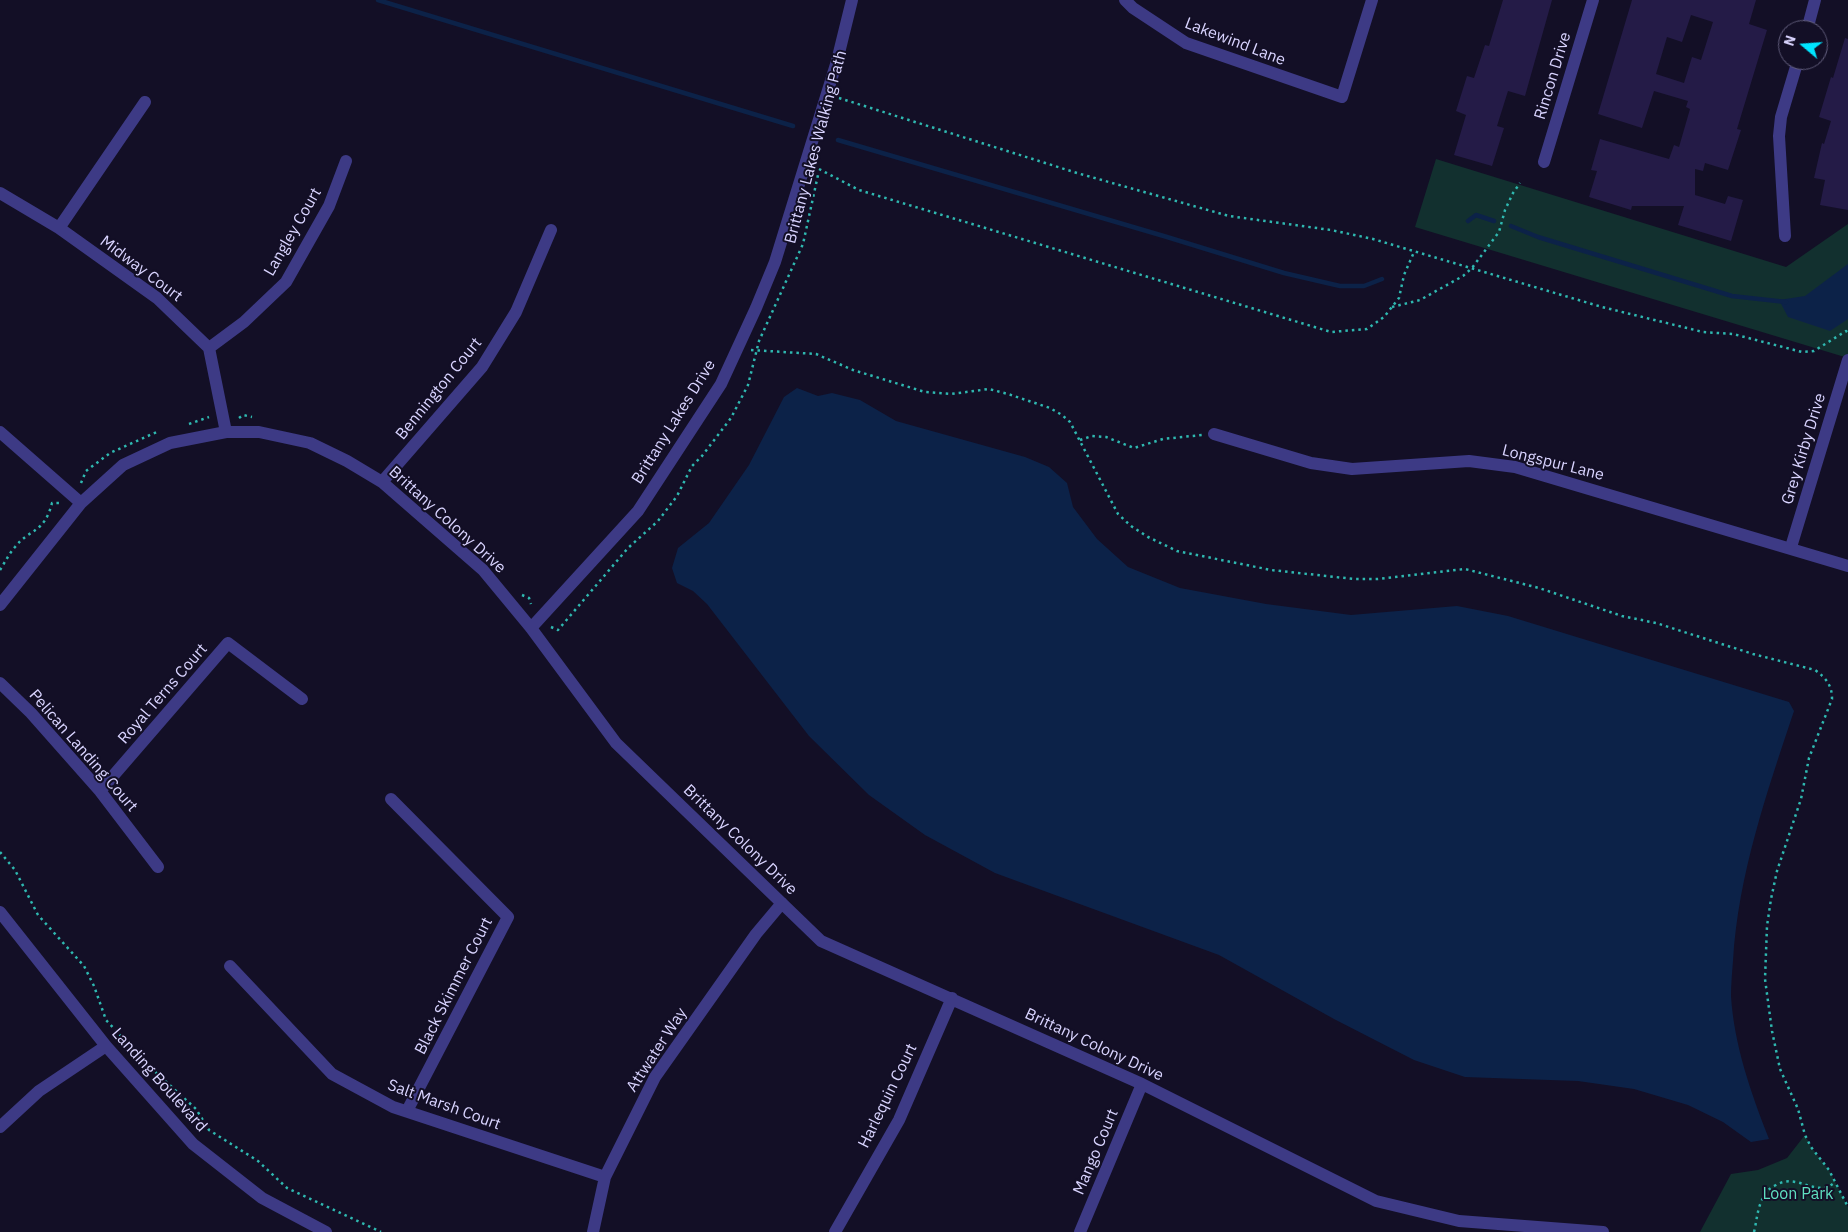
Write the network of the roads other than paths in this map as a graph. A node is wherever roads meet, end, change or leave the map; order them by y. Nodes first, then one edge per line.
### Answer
1 (852, 0) edge
2 (1125, 0) edge
3 (1372, 0) edge
4 (1593, 0) edge
5 (1815, 0) edge
6 (1810, 20) edge
7 (1795, 70) edge
8 (145, 102) dead end
9 (346, 161) dead end
10 (1544, 162) dead end
11 (0, 193) edge
12 (59, 228) junction
13 (551, 230) dead end
14 (1784, 236) dead end
15 (209, 348) junction
16 (1848, 360) edge
17 (0, 432) edge
18 (226, 432) junction
19 (1214, 434) road end
20 (382, 482) junction
21 (81, 503) junction
22 (1791, 547) junction
23 (1848, 566) edge
24 (0, 605) edge
25 (531, 628) junction
26 (0, 683) edge
27 (302, 699) dead end
28 (100, 791) junction
29 (391, 799) dead end
30 (158, 867) dead end
31 (782, 902) junction
32 (0, 912) edge
33 (230, 966) dead end
34 (952, 998) junction
35 (106, 1046) junction
36 (1142, 1084) junction
37 (407, 1111) junction
38 (0, 1127) edge
39 (604, 1178) junction
40 (326, 1232) edge
41 (593, 1232) edge
42 (835, 1232) edge
43 (1080, 1232) edge
44 (1604, 1232) edge

1 - 25 street, Brittany Lakes Drive
2 - 3 street, Lakewind Lane
4 - 10 street, Rincon Drive
5 - 6 street
7 - 14 street
8 - 12 street
9 - 15 street, Langley Court
11 - 12 street, Midway Court
12 - 15 street, Midway Court
13 - 20 street, Bennington Court
15 - 18 street
16 - 22 street, Grey Kirby Drive
17 - 21 street
18 - 20 street, Brittany Colony Drive
18 - 21 street, Brittany Colony Drive
19 - 22 street, Longspur Lane
20 - 25 street, Brittany Colony Drive
21 - 24 street, Brittany Colony Drive
22 - 23 street, Longspur Lane
25 - 31 street, Brittany Colony Drive
26 - 28 street, Pelican Landing Court
27 - 28 street, Royal Terns Court
28 - 30 street, Pelican Landing Court
29 - 37 street, Black Skimmer Court
31 - 34 street, Brittany Colony Drive
31 - 39 street, Attwater Way
32 - 35 street, Landing Boulevard
33 - 37 street, Salt Marsh Court
34 - 36 street, Brittany Colony Drive
34 - 42 street, Harlequin Court
35 - 38 street
35 - 40 street, Landing Boulevard
36 - 43 street, Mango Court
36 - 44 street, Brittany Colony Drive
37 - 39 street, Salt Marsh Court
39 - 41 street, Attwater Way

